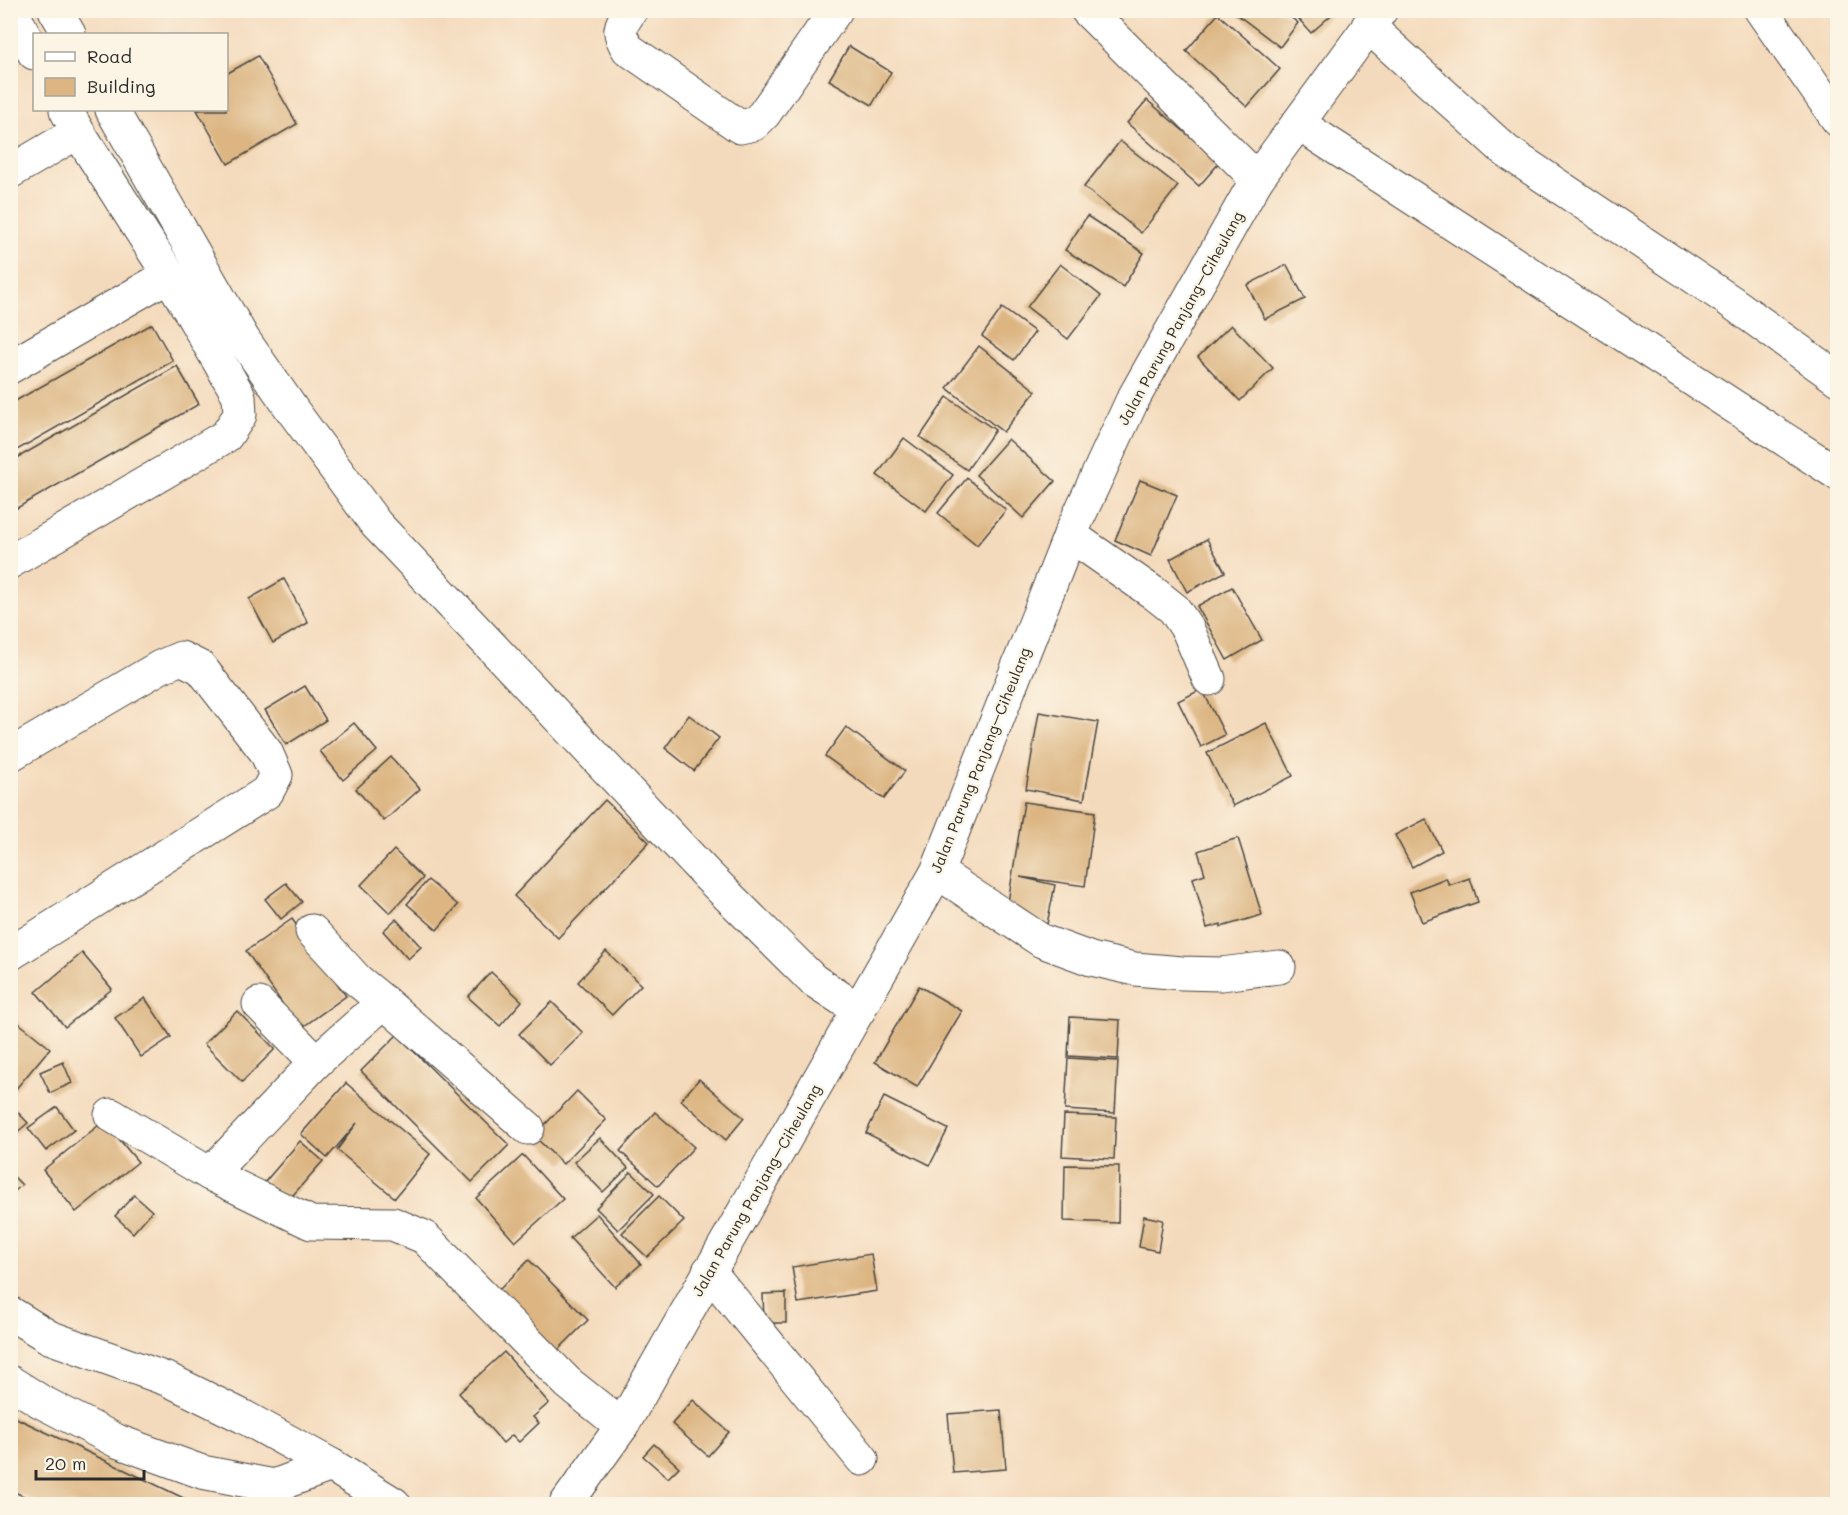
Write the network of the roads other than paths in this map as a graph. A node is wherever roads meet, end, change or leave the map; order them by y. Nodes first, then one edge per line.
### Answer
1 (11, 10) edge
2 (55, 10) edge
3 (631, 10) edge
4 (836, 10) edge
5 (1087, 10) edge
6 (1761, 10) edge
7 (1375, 18) edge
8 (68, 33) edge
9 (33, 51) edge
10 (113, 111) edge
11 (1838, 120) edge
12 (72, 121) edge
13 (1299, 124) junction
14 (10, 172) edge
15 (1257, 179) junction
16 (169, 275) junction
17 (10, 367) edge
18 (1838, 379) edge
19 (1838, 474) edge
20 (1070, 535) junction
21 (10, 562) edge
22 (1209, 679) dead end
23 (10, 755) edge
24 (937, 872) junction
25 (312, 931) dead end
26 (10, 954) edge
27 (1279, 967) dead end
28 (384, 1002) junction
29 (259, 1004) dead end
30 (859, 1010) junction
31 (316, 1062) junction
32 (111, 1115) dead end
33 (528, 1128) dead end
34 (210, 1174) junction
35 (709, 1271) junction
36 (10, 1313) edge
37 (10, 1382) edge
38 (622, 1426) junction
39 (862, 1459) dead end
40 (331, 1465) junction
41 (394, 1504) edge
42 (566, 1504) edge

1 - 9 street
2 - 8 street
3 - 4 street
5 - 15 street
6 - 11 street
7 - 13 street, Jalan Parung Panjang–Ciheulang
7 - 18 street
10 - 30 street
12 - 14 street
12 - 16 street
13 - 15 street, Jalan Parung Panjang–Ciheulang
13 - 19 street
15 - 20 street, Jalan Parung Panjang–Ciheulang
16 - 17 street
16 - 21 street
20 - 22 street
20 - 24 street, Jalan Parung Panjang–Ciheulang
23 - 26 street
24 - 27 street
24 - 30 street, Jalan Parung Panjang–Ciheulang
25 - 28 street
28 - 31 street
28 - 33 street
29 - 31 street
30 - 35 street, Jalan Parung Panjang–Ciheulang
31 - 34 street
32 - 34 street
34 - 38 street
35 - 38 street, Jalan Parung Panjang–Ciheulang
35 - 39 street
36 - 40 street
37 - 40 street
38 - 42 street, Jalan Parung Panjang–Ciheulang
40 - 41 street

